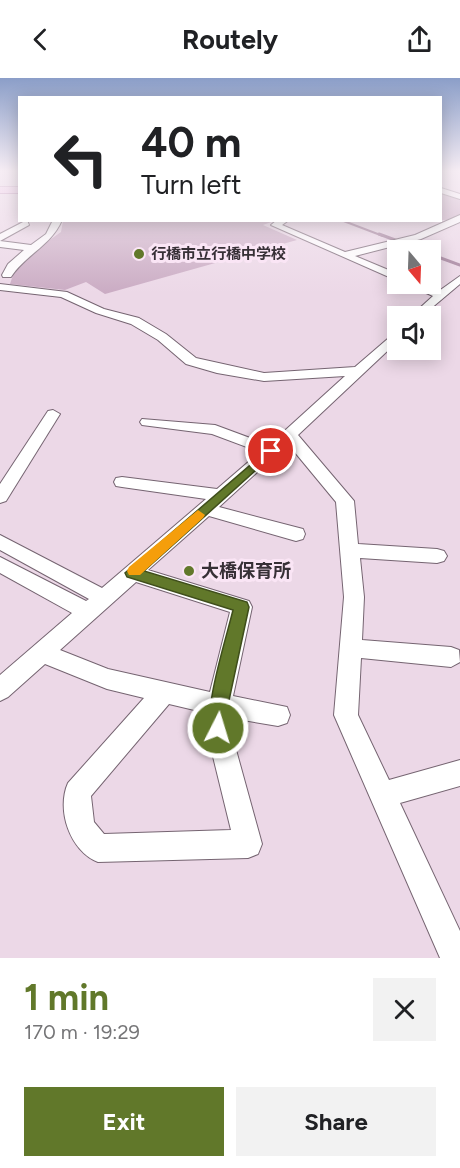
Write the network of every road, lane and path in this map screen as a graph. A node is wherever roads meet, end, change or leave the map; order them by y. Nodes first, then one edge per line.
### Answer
1 (456, 220) edge
2 (58, 222) edge
3 (281, 222) edge
4 (35, 229) dead end
5 (0, 238) edge
6 (0, 244) edge
7 (32, 248) junction
8 (343, 255) junction
9 (387, 273) edge
10 (4, 275) edge
11 (460, 279) edge
12 (0, 286) edge
13 (435, 294) edge
14 (440, 296) junction
15 (428, 306) edge
16 (387, 344) edge
17 (356, 371) junction
18 (53, 414) dead end
19 (147, 422) dead end
20 (289, 435) junction
21 (271, 451) junction
22 (122, 482) dead end
23 (221, 495) junction
24 (0, 497) edge
25 (204, 509) junction
26 (296, 534) dead end
27 (0, 542) edge
28 (350, 550) junction
29 (436, 556) dead end
30 (0, 564) edge
31 (132, 573) junction
32 (104, 598) junction
33 (87, 612) junction
34 (350, 648) junction
35 (42, 653) junction
36 (451, 657) dead end
37 (0, 690) edge
38 (164, 693) junction
39 (219, 705) junction
40 (278, 715) dead end
41 (460, 773) edge
42 (382, 795) junction
43 (458, 958) edge

1 - 8 street
2 - 7 street
3 - 8 street
4 - 5 street
6 - 7 street
7 - 10 street
8 - 9 street
10 - 12 street
11 - 14 street
12 - 17 street
13 - 14 street
14 - 15 street
16 - 17 street
17 - 20 street
18 - 24 street
19 - 21 street
20 - 21 street
20 - 28 street
21 - 23 street
22 - 23 street
23 - 25 street
25 - 26 street
25 - 31 street
27 - 32 street
28 - 29 street
28 - 34 street
30 - 33 street
31 - 32 street
31 - 39 street
32 - 33 street
33 - 35 street
34 - 36 street
34 - 42 street
35 - 37 street
35 - 38 street
38 - 39 street
38 - 39 street
39 - 40 street
41 - 42 street
42 - 43 street

